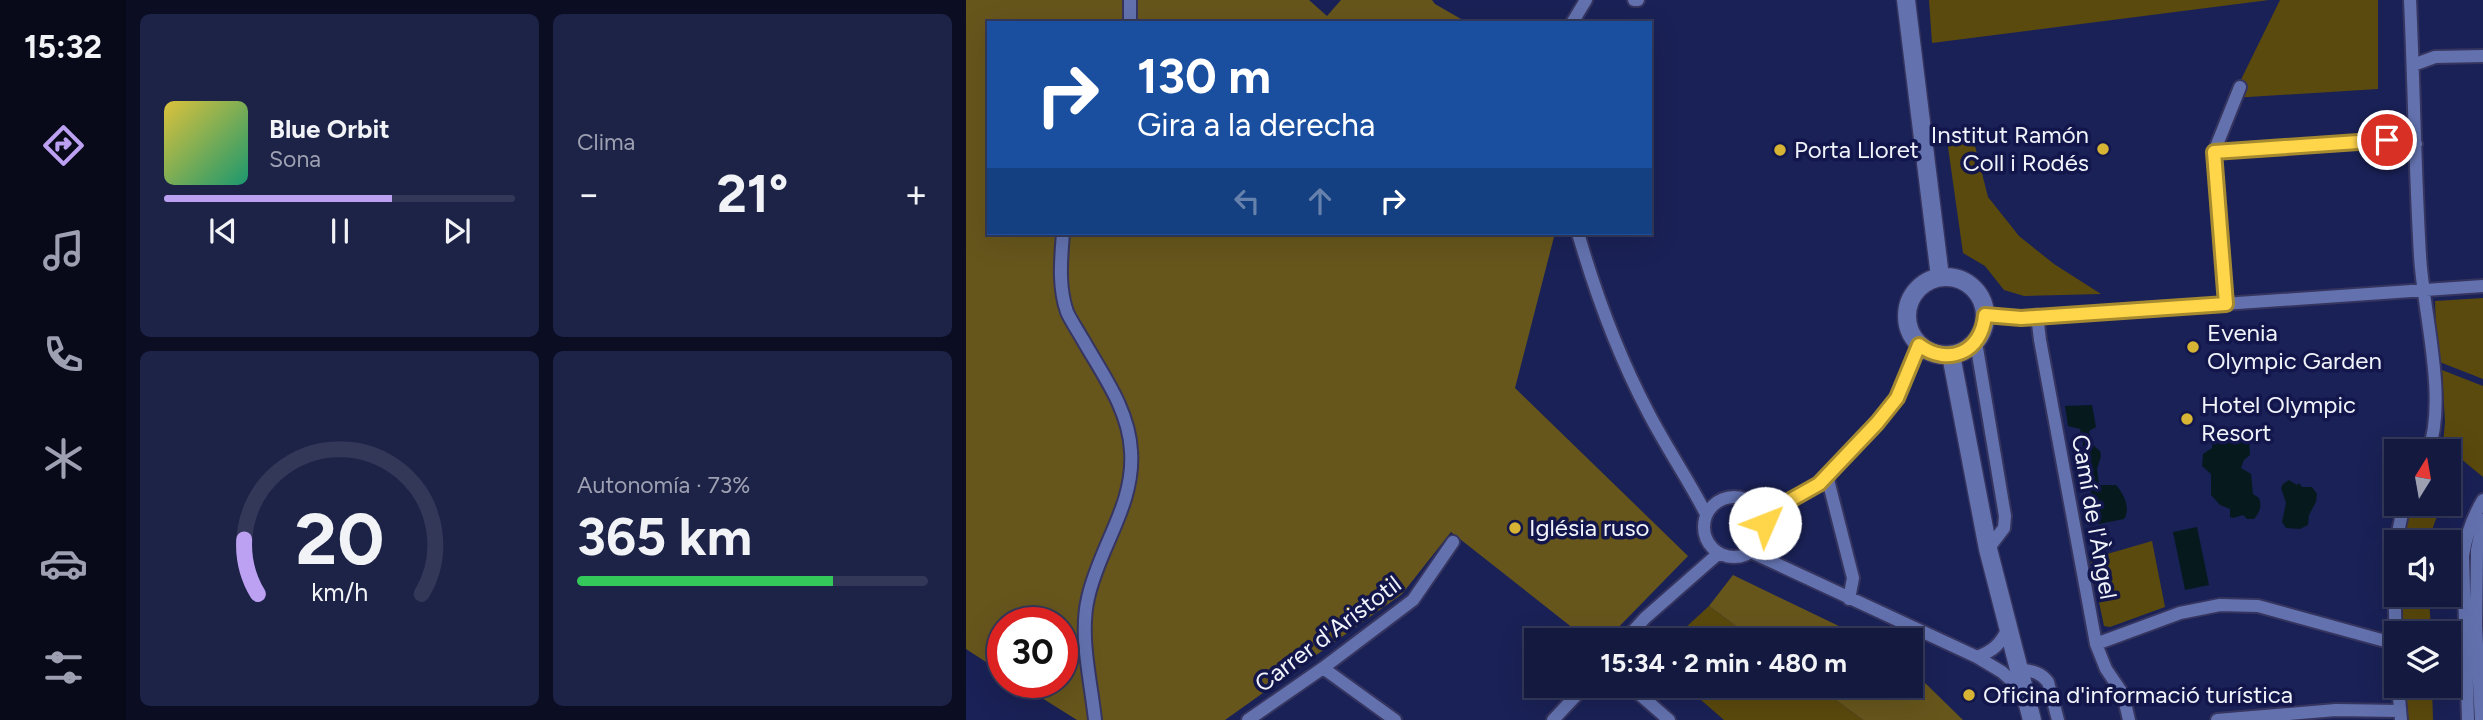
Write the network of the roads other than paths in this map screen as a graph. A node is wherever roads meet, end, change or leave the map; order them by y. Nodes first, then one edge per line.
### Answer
1 (1130, 0) edge
2 (1586, 0) edge
3 (1906, 0) edge
4 (2410, 0) edge
5 (1130, 21) edge
6 (1573, 21) edge
7 (2483, 56) edge
8 (2413, 65) junction
9 (2241, 87) dead end
10 (2416, 144) junction
11 (2214, 152) junction
12 (1063, 235) edge
13 (1579, 235) edge
14 (1940, 277) junction
15 (2483, 286) edge
16 (2425, 290) junction
17 (2226, 304) junction
18 (1985, 315) junction
19 (2037, 315) junction
20 (1976, 342) junction
21 (1919, 345) junction
22 (1951, 355) junction
23 (2432, 439) edge
24 (1827, 475) junction
25 (2483, 500) edge
26 (1706, 514) junction
27 (1762, 516) junction
28 (2483, 520) edge
29 (1453, 542) dead end
30 (1988, 549) junction
31 (1751, 552) junction
32 (1719, 553) junction
33 (1849, 599) junction
34 (1636, 628) edge
35 (2008, 628) junction
36 (2096, 644) junction
37 (2384, 645) edge
38 (1977, 657) junction
39 (2461, 665) edge
40 (2466, 667) junction
41 (1323, 668) junction
42 (2018, 669) junction
43 (2023, 691) junction
44 (1574, 698) edge
45 (1644, 698) edge
46 (2400, 715) edge
47 (1095, 720) edge
48 (1248, 720) edge
49 (1395, 720) edge
50 (1553, 720) edge
51 (1669, 720) edge
52 (2032, 720) edge
53 (2058, 720) edge
54 (2129, 720) edge
55 (2217, 720) edge
56 (2468, 720) edge
57 (2481, 720) edge

1 - 5 street
2 - 6 street
3 - 14 main road
4 - 8 street
7 - 8 street
8 - 10 street
9 - 11 street
10 - 11 street
10 - 16 street
11 - 17 street
12 - 47 street
13 - 26 street
14 - 18 main road
14 - 21 main road
15 - 16 street
16 - 17 street
16 - 23 street
17 - 19 street
18 - 19 street
18 - 20 main road
19 - 36 street, Camí de l'Àngel
20 - 22 main road
20 - 30 street
21 - 22 main road
21 - 24 street
22 - 30 main road
24 - 27 street
24 - 33 street
25 - 40 street
26 - 27 street
26 - 32 street
27 - 31 street
28 - 57 street
29 - 41 street, Carrer d'Aristotil
30 - 35 main road
31 - 32 street
31 - 33 street
32 - 34 street
33 - 38 street
35 - 38 street
35 - 42 main road
36 - 37 street
36 - 54 street, Camí de l'Àngel
38 - 43 street
39 - 40 street
40 - 56 street
41 - 48 street, Carrer d'Aristotil
41 - 49 street
42 - 43 main road
42 - 53 street
43 - 52 main road
44 - 50 street
45 - 51 street
46 - 55 street

